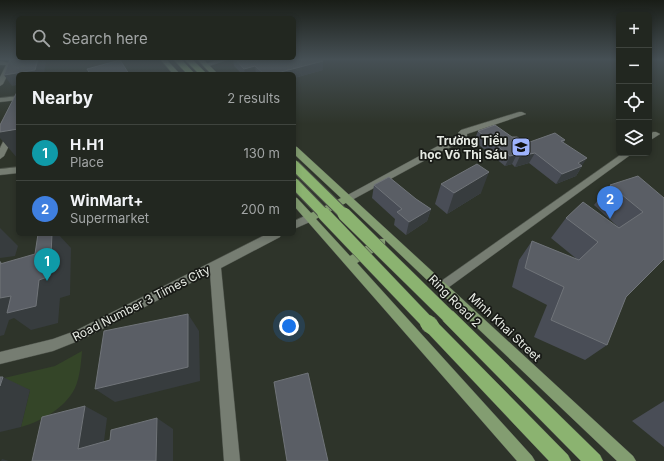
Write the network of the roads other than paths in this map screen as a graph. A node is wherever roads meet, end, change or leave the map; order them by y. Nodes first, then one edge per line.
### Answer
1 (16, 98) edge
2 (0, 100) edge
3 (522, 114) dead end
4 (16, 123) edge
5 (661, 131) edge
6 (652, 137) edge
7 (296, 151) edge
8 (0, 156) edge
9 (625, 156) edge
10 (296, 167) edge
11 (16, 170) edge
12 (0, 172) edge
13 (296, 185) edge
14 (347, 199) junction
15 (296, 202) edge
16 (309, 218) junction
17 (296, 224) edge
18 (272, 236) edge
19 (388, 237) junction
20 (349, 262) junction
21 (215, 265) junction
22 (441, 287) junction
23 (0, 358) edge
24 (232, 461) edge
25 (527, 461) edge
26 (562, 461) edge
27 (594, 461) edge
28 (628, 461) edge

1 - 2 street
3 - 14 street
4 - 8 street
5 - 6 street
7 - 14 main road, Minh Khai Street
9 - 22 street
10 - 27 highway, Ring Road 2, bridge
11 - 12 street
13 - 26 highway, bridge
14 - 16 main road
14 - 19 main road, Minh Khai Street
15 - 16 main road
16 - 17 street
16 - 20 main road
18 - 21 street, Road Number 3 Times City
19 - 20 main road
19 - 22 main road, Minh Khai Street
20 - 25 main road
21 - 23 street, Road Number 3 Times City
21 - 24 street
22 - 28 main road, Minh Khai Street

